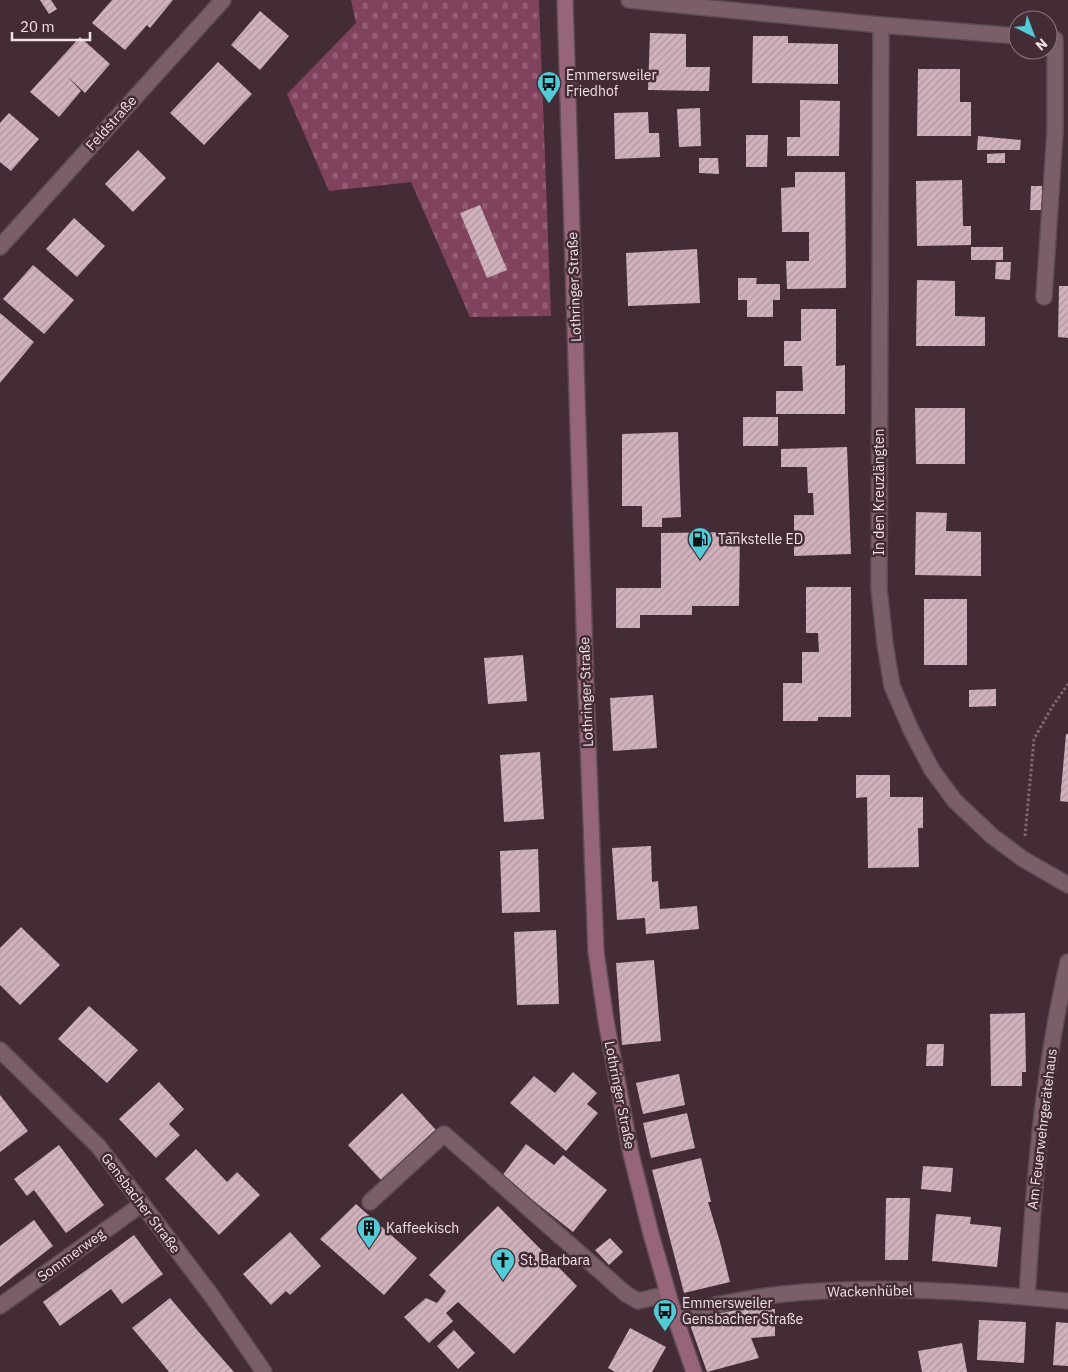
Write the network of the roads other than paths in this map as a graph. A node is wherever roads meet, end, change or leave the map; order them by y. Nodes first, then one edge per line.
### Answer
1 (222, 0) edge
2 (565, 0) edge
3 (628, 0) edge
4 (881, 25) junction
5 (1008, 35) edge
6 (1058, 58) edge
7 (1062, 133) edge
8 (0, 247) edge
9 (1044, 296) dead end
10 (1068, 885) edge
11 (1068, 962) edge
12 (0, 1050) edge
13 (370, 1202) dead end
14 (142, 1204) junction
15 (668, 1294) junction
16 (1027, 1298) junction
17 (1068, 1302) edge
18 (0, 1306) edge
19 (674, 1314) junction
20 (264, 1372) edge
21 (694, 1372) edge

1 - 8 street, Feldstraße
2 - 15 main road, Lothringer Straße
3 - 4 street
4 - 5 street
4 - 10 street, In den Kreuzlängten
6 - 7 street
7 - 9 street
11 - 16 street, Am Feuerwehrgerätehaus
12 - 14 street, Gensbacher Straße
13 - 15 street
14 - 18 street, Sommerweg
14 - 20 street, Gensbacher Straße
15 - 19 main road, Lothringer Straße
16 - 17 street, Wackenhübel
16 - 19 street, Wackenhübel
19 - 21 main road, Lothringer Straße

